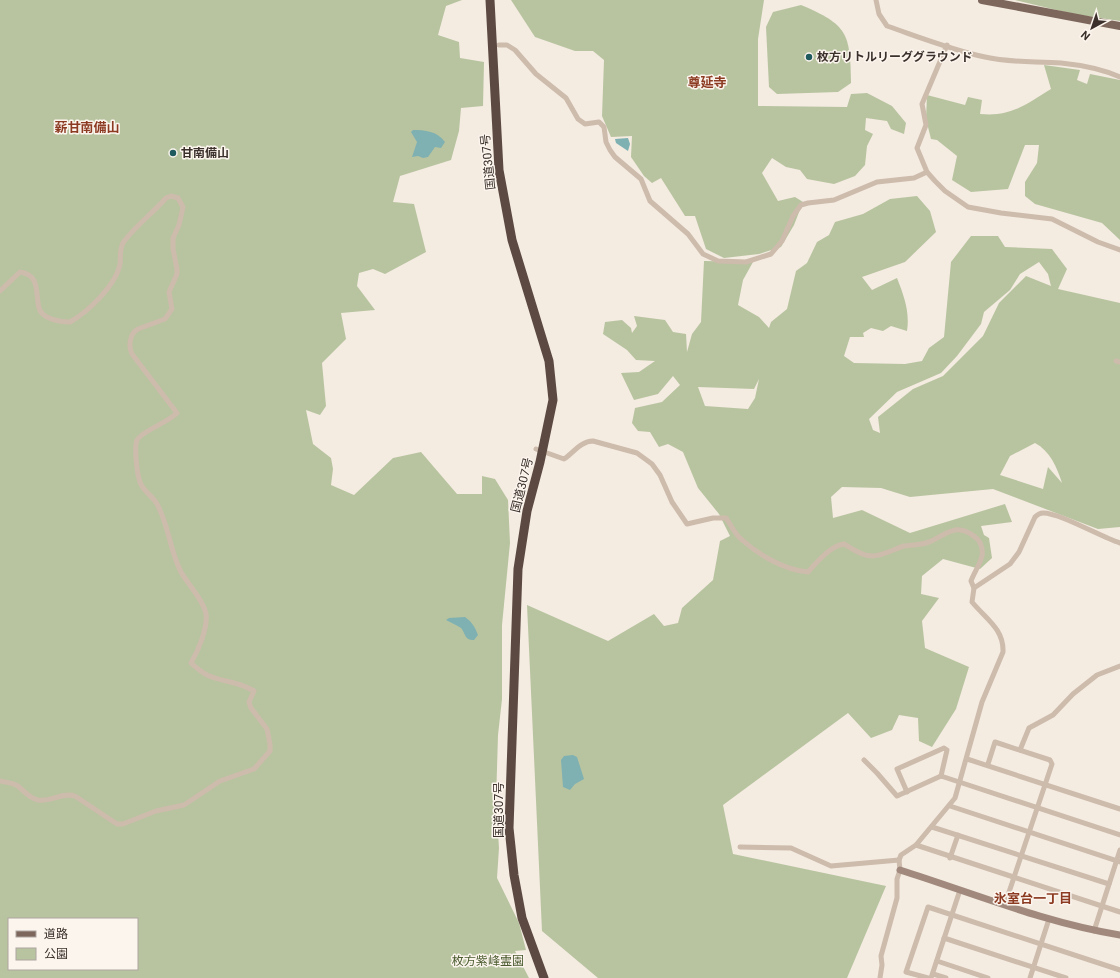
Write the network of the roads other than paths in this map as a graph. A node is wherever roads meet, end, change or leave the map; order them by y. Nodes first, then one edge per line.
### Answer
1 (490, 0) edge
2 (876, 0) edge
3 (982, 0) edge
4 (1120, 26) edge
5 (499, 45) dead end
6 (946, 45) junction
7 (1120, 77) edge
8 (927, 172) junction
9 (1120, 250) edge
10 (0, 291) edge
11 (539, 450) junction
12 (1120, 544) edge
13 (974, 588) junction
14 (1120, 666) edge
15 (1020, 750) junction
16 (967, 759) junction
17 (864, 760) dead end
18 (988, 764) junction
19 (941, 776) junction
20 (0, 781) edge
21 (959, 784) junction
22 (1045, 784) junction
23 (907, 792) junction
24 (950, 806) junction
25 (1037, 808) junction
26 (1120, 809) edge
27 (932, 827) junction
28 (1030, 832) junction
29 (958, 835) junction
30 (1120, 835) edge
31 (916, 845) junction
32 (740, 847) dead end
33 (1120, 850) edge
34 (1022, 856) junction
35 (950, 858) junction
36 (899, 860) junction
37 (1118, 861) edge
38 (900, 870) junction
39 (1014, 879) junction
40 (1109, 884) junction
41 (960, 890) junction
42 (1005, 904) junction
43 (1102, 907) junction
44 (1120, 912) edge
45 (952, 915) junction
46 (1049, 918) junction
47 (1094, 931) junction
48 (1120, 935) edge
49 (944, 938) junction
50 (1041, 944) junction
51 (937, 961) junction
52 (1034, 968) junction
53 (1120, 970) edge
54 (932, 976) edge
55 (544, 978) edge
56 (880, 978) edge
57 (928, 978) edge
58 (946, 978) edge
59 (988, 978) edge
60 (1030, 978) edge
61 (1066, 978) edge

1 - 11 highway, 国道307号
2 - 6 street
3 - 4 main road
5 - 8 street
6 - 7 street
6 - 8 street
8 - 9 street
10 - 20 street
11 - 13 street
11 - 55 highway, 国道307号
12 - 13 street
13 - 16 street
14 - 15 street
15 - 18 street
15 - 22 street
16 - 18 street
16 - 21 street
17 - 23 street
18 - 22 street
19 - 21 street
19 - 23 street
19 - 23 street
21 - 24 street
21 - 25 street
22 - 25 street
22 - 26 street
24 - 27 street
24 - 28 street
25 - 28 street
25 - 30 street
27 - 29 street
27 - 31 street
28 - 34 street
28 - 37 street
29 - 34 street
29 - 35 street
31 - 35 street
31 - 36 street
32 - 36 street
33 - 37 street
34 - 39 street
34 - 40 street
35 - 39 street
36 - 38 street
37 - 40 street
38 - 41 street
38 - 56 street
39 - 42 street
39 - 43 street
40 - 43 street
41 - 42 street
41 - 45 street
42 - 46 street
43 - 44 street
43 - 47 street
45 - 49 street
45 - 50 street
45 - 57 street
46 - 47 street
46 - 50 street
47 - 48 street
49 - 51 street
49 - 52 street
50 - 52 street
50 - 53 street
51 - 54 street
51 - 59 street
52 - 60 street
52 - 61 street
54 - 58 street

